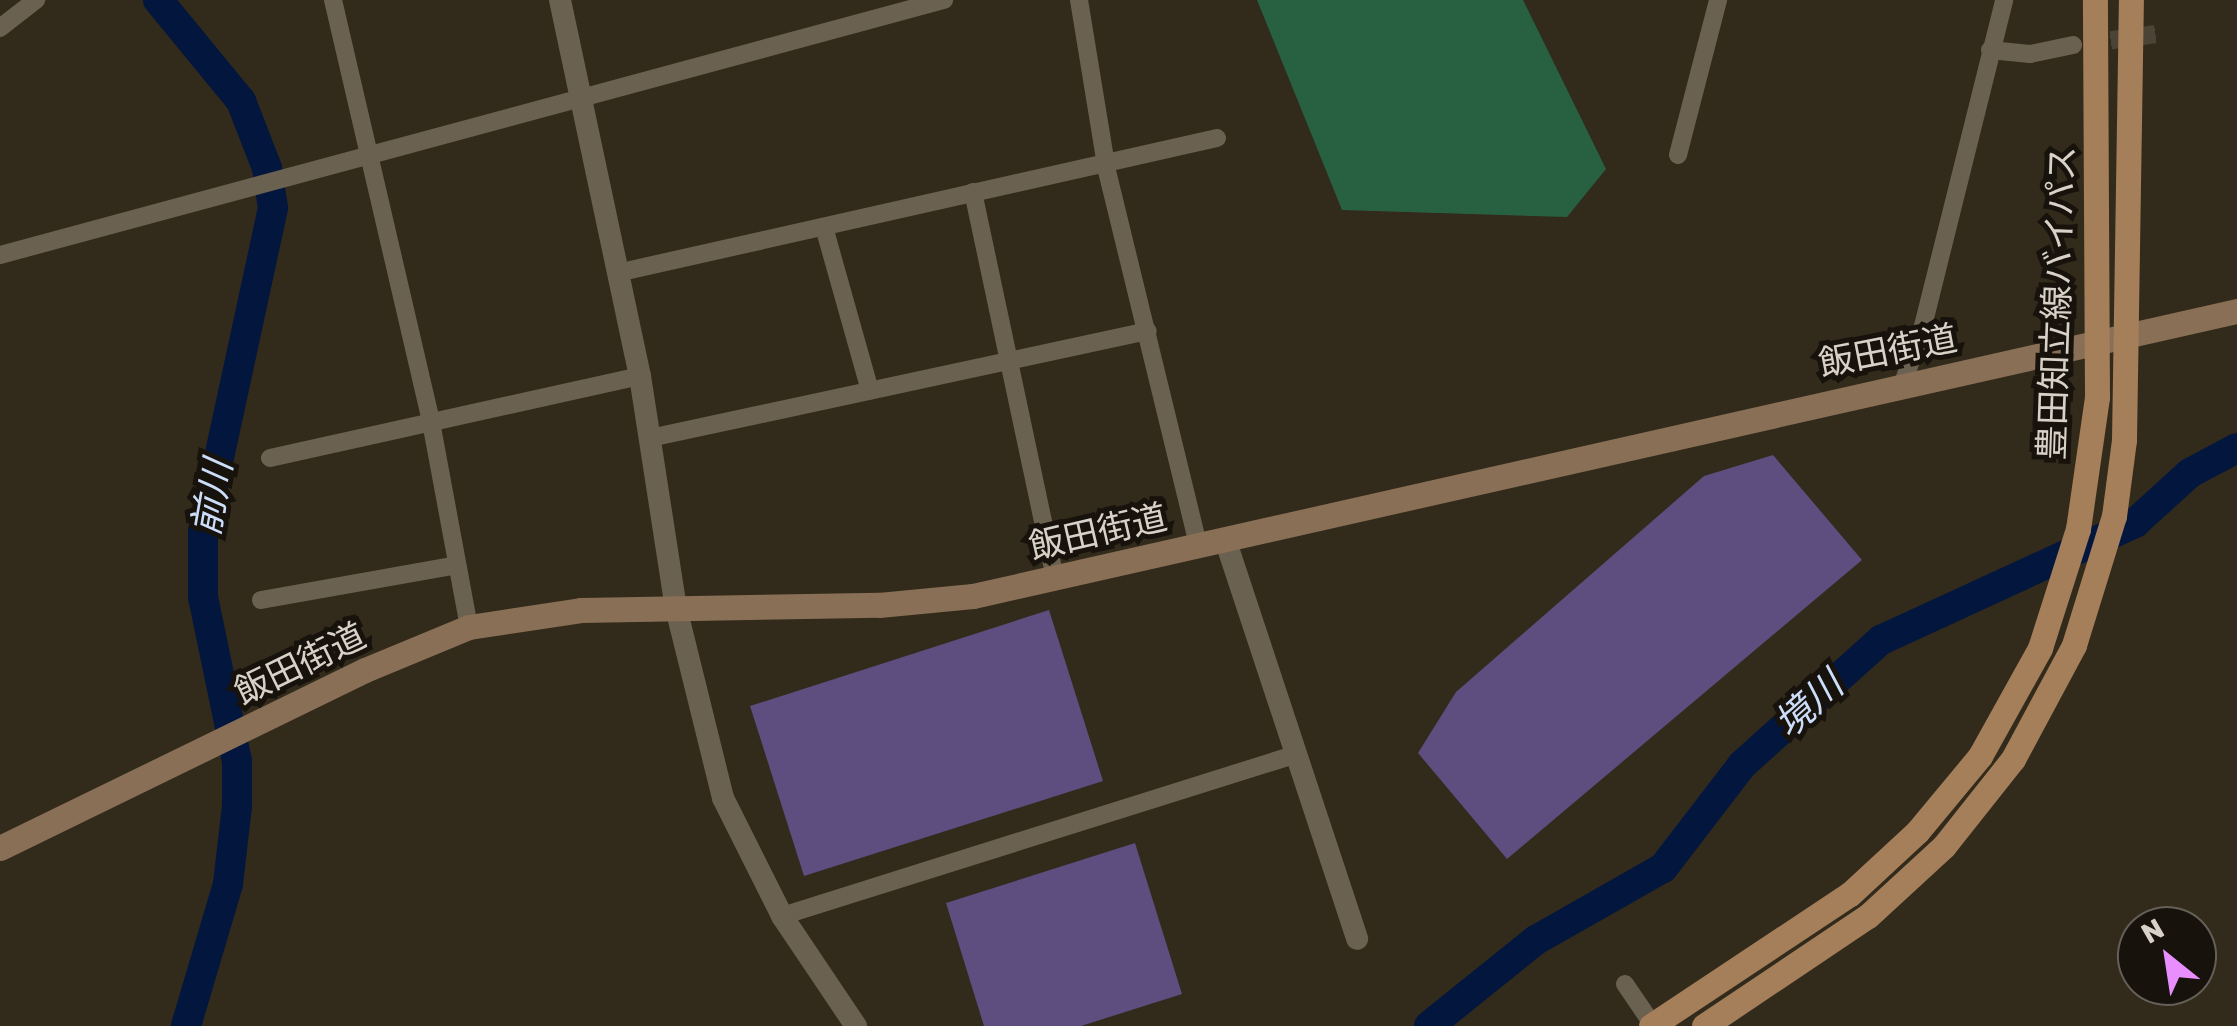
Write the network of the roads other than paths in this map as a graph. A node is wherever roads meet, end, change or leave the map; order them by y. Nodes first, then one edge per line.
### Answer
1 (36, 0) edge
2 (334, 0) edge
3 (560, 0) edge
4 (944, 0) edge
5 (1079, 0) edge
6 (1718, 0) edge
7 (2004, 0) edge
8 (2095, 0) edge
9 (2131, 0) edge
10 (0, 28) edge
11 (2073, 45) tunnel mouth
12 (1990, 50) junction
13 (581, 100) junction
14 (1217, 138) dead end
15 (1678, 154) dead end
16 (366, 156) junction
17 (1107, 161) junction
18 (973, 192) junction
19 (824, 227) junction
20 (0, 255) edge
21 (618, 273) junction
22 (2237, 311) edge
23 (1148, 330) junction
24 (2130, 336) junction
25 (2095, 347) junction
26 (1009, 362) junction
27 (640, 376) junction
28 (1902, 383) junction
29 (870, 391) junction
30 (431, 422) junction
31 (650, 438) junction
32 (270, 458) dead end
33 (1225, 539) junction
34 (1198, 545) junction
35 (457, 565) junction
36 (1055, 578) junction
37 (262, 600) dead end
38 (676, 608) junction
39 (469, 627) junction
40 (1294, 755) junction
41 (0, 848) edge
42 (782, 916) junction
43 (1358, 939) dead end
44 (1625, 984) dead end
45 (1652, 1025) edge
46 (856, 1026) edge
47 (1704, 1026) edge

1 - 10 street
2 - 16 street
3 - 13 street
4 - 13 street
5 - 17 street
6 - 15 street
7 - 12 street
8 - 25 main road, 豊田知立線バイパス
9 - 24 main road, 豊田知立線バイパス
11 - 12 street
12 - 28 street
13 - 16 street
13 - 21 street
14 - 17 street
16 - 20 street
16 - 30 street
17 - 18 street
17 - 23 street
18 - 19 street
18 - 26 street
19 - 21 street
19 - 29 street
21 - 27 street
22 - 24 main road, 飯田街道
23 - 26 street
23 - 34 street
24 - 25 main road, 飯田街道
24 - 47 main road, 豊田知立線バイパス
25 - 28 main road, 飯田街道
25 - 45 main road, 豊田知立線バイパス
26 - 29 street
26 - 36 street
27 - 30 street
27 - 31 street
28 - 33 main road, 飯田街道
29 - 31 street
30 - 32 street
30 - 35 street
31 - 38 street
33 - 34 main road, 飯田街道
33 - 40 street
34 - 36 main road, 飯田街道
35 - 37 street
35 - 39 street
36 - 38 main road, 飯田街道
38 - 39 main road, 飯田街道
38 - 42 street
39 - 41 main road, 飯田街道
40 - 42 street
40 - 43 street
42 - 46 street
44 - 45 street

